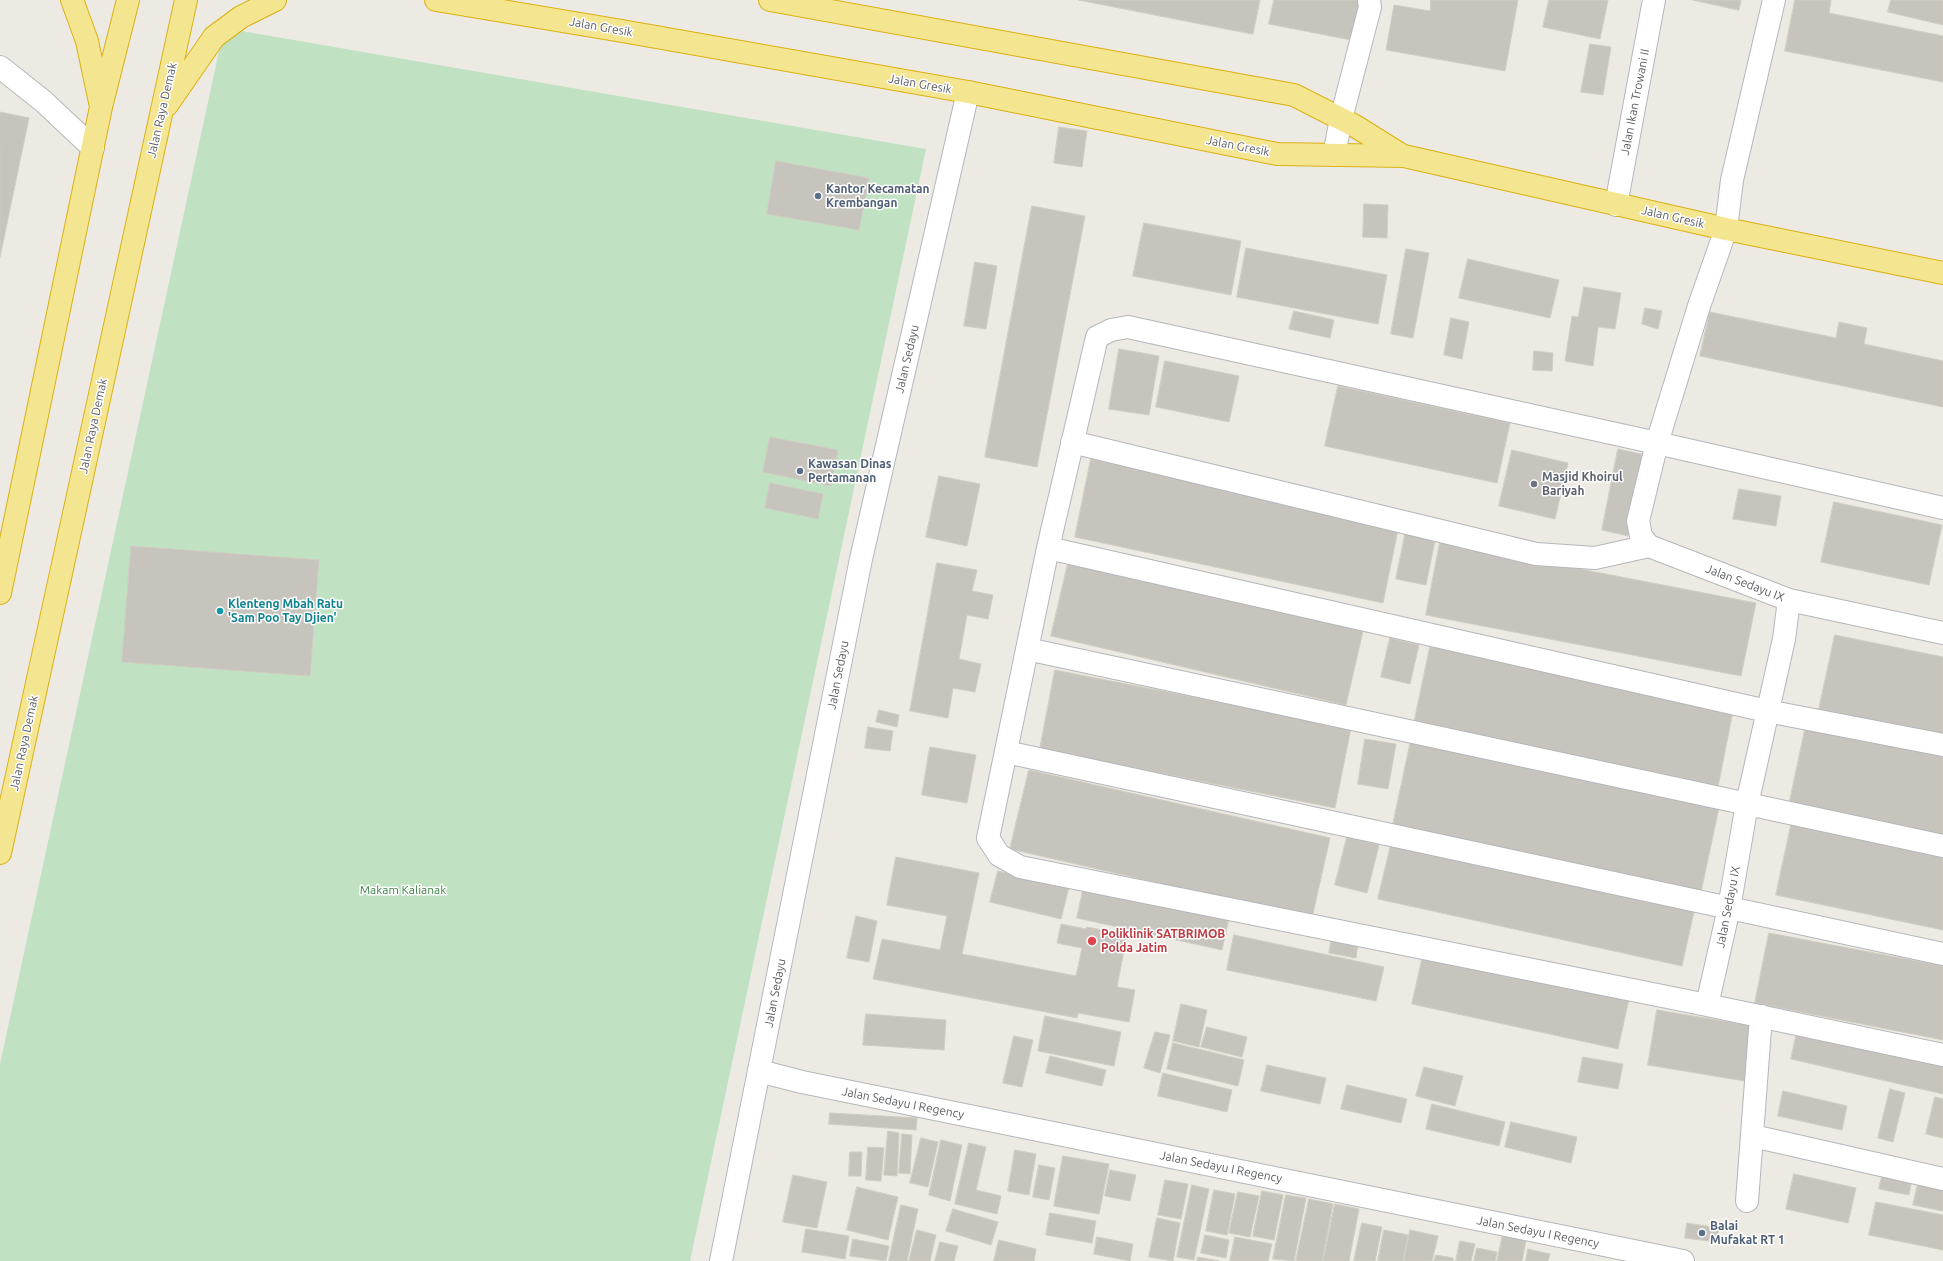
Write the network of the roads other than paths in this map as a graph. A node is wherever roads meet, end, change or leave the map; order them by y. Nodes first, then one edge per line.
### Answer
1 (72, 0) edge
2 (128, 0) edge
3 (186, 0) edge
4 (275, 0) edge
5 (436, 0) edge
6 (770, 0) edge
7 (1369, 0) edge
8 (1654, 0) edge
9 (1774, 0) edge
10 (0, 68) edge
11 (968, 92) junction
12 (101, 107) junction
13 (160, 115) junction
14 (1341, 119) junction
15 (93, 148) junction
16 (1334, 155) junction
17 (1404, 156) junction
18 (1616, 204) junction
19 (1726, 229) junction
20 (1943, 273) edge
21 (1072, 442) junction
22 (1657, 443) junction
23 (1943, 508) edge
24 (1649, 546) junction
25 (1048, 548) junction
26 (0, 594) edge
27 (1789, 600) junction
28 (1943, 633) edge
29 (1027, 648) junction
30 (1767, 711) junction
31 (1943, 746) edge
32 (1006, 752) junction
33 (1747, 804) junction
34 (1943, 846) edge
35 (0, 853) edge
36 (1729, 908) junction
37 (1943, 954) edge
38 (1707, 1005) junction
39 (1761, 1016) junction
40 (1943, 1055) edge
41 (759, 1072) junction
42 (1753, 1136) junction
43 (1943, 1179) edge
44 (1747, 1201) dead end
45 (721, 1261) edge
46 (1683, 1261) edge

1 - 12 highway
2 - 12 highway
3 - 13 highway, Jalan Raya Demak
4 - 13 highway
5 - 11 highway, Jalan Gresik
6 - 14 highway, Jalan Gresik
7 - 14 street
8 - 18 street, Jalan Ikan Trowani II
9 - 19 street
10 - 15 street
11 - 16 highway, Jalan Gresik
11 - 41 street, Jalan Sedayu
12 - 15 highway
13 - 35 highway, Jalan Raya Demak
14 - 16 street
14 - 17 highway, Jalan Gresik
15 - 26 highway
16 - 17 highway, Jalan Gresik
17 - 18 highway, Jalan Gresik
18 - 19 highway, Jalan Gresik
19 - 20 highway, Jalan Gresik
19 - 22 street
21 - 22 street
21 - 24 street
21 - 25 street
22 - 23 street
22 - 24 street
24 - 27 street, Jalan Sedayu IX
25 - 29 street
25 - 30 street
27 - 28 street
27 - 30 street, Jalan Sedayu IX
29 - 32 street
29 - 33 street
30 - 31 street
30 - 33 street, Jalan Sedayu IX
32 - 36 street
32 - 38 street
33 - 34 street
33 - 36 street, Jalan Sedayu IX
36 - 37 street
36 - 38 street, Jalan Sedayu IX
38 - 39 street
39 - 40 street
39 - 42 street
41 - 45 street, Jalan Sedayu
41 - 46 street, Jalan Sedayu I Regency
42 - 43 street
42 - 44 street

